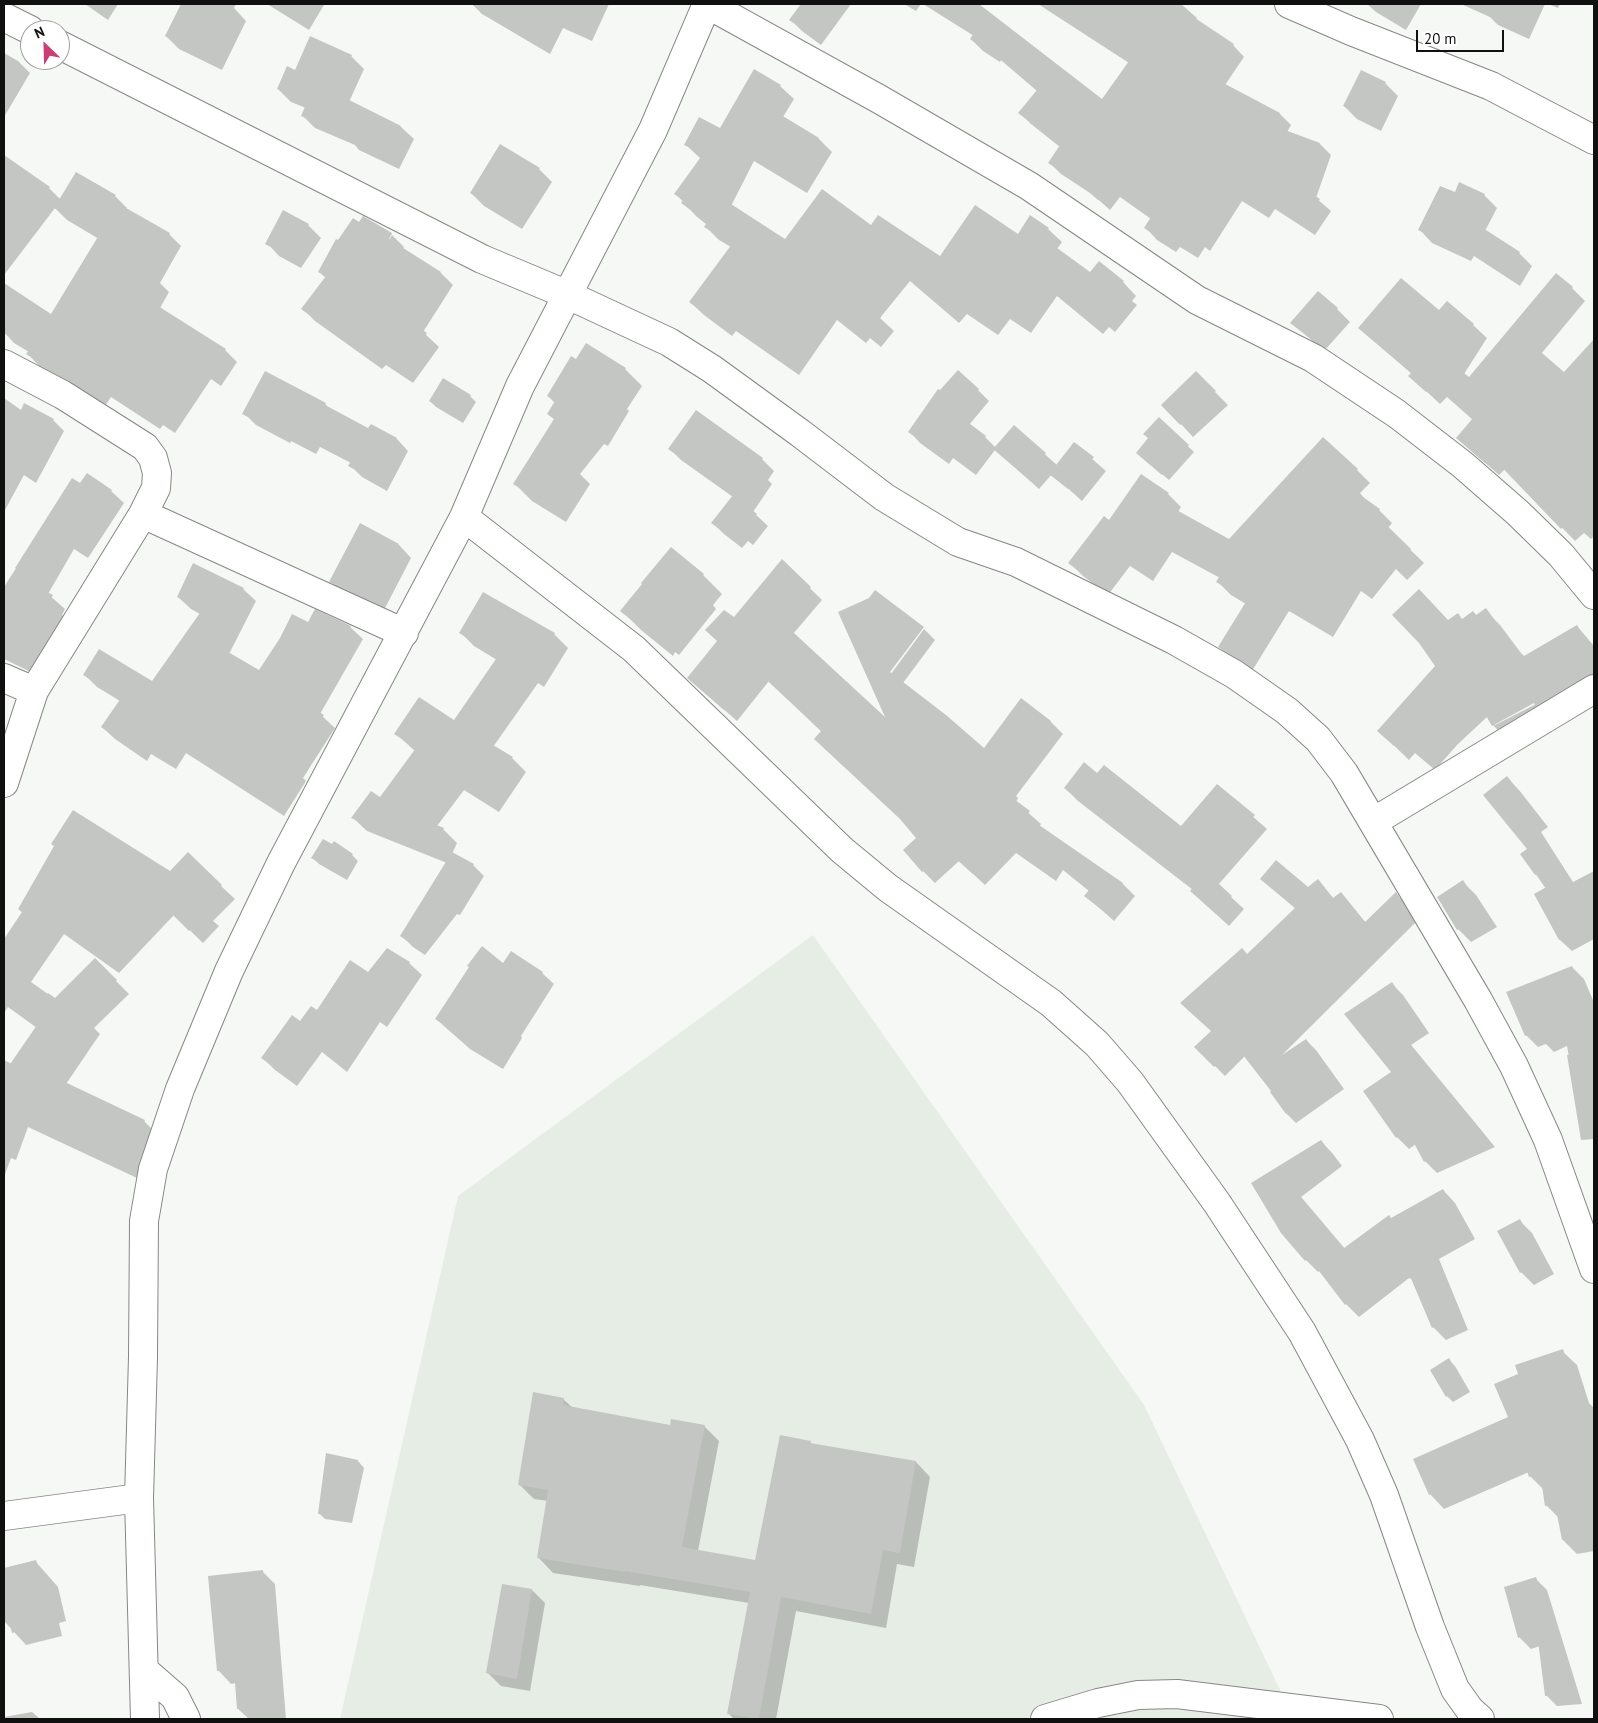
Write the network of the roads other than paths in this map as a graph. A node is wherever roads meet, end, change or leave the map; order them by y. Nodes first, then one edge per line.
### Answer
1 (1289, 4) edge
2 (4, 17) edge
3 (20, 25) edge
4 (70, 50) edge
5 (1594, 140) edge
6 (568, 295) junction
7 (4, 364) edge
8 (143, 514) junction
9 (464, 517) junction
10 (1594, 595) edge
11 (404, 633) junction
12 (4, 678) edge
13 (1594, 689) edge
14 (34, 691) junction
15 (4, 783) edge
16 (1373, 822) junction
17 (1594, 1269) edge
18 (139, 1498) junction
19 (4, 1516) edge
20 (144, 1670) junction
21 (145, 1719) edge
22 (186, 1719) edge
23 (1045, 1719) edge
24 (1379, 1719) edge
25 (1480, 1719) edge

1 - 5 street
2 - 3 street
4 - 6 street
6 - 9 street
6 - 10 street
6 - 16 street
7 - 8 street
8 - 11 street
8 - 14 street
9 - 11 street
9 - 25 street
11 - 18 street
12 - 14 street
13 - 16 street
14 - 15 street
16 - 17 street
18 - 19 street
18 - 20 street
20 - 21 street
20 - 22 street
23 - 24 street

